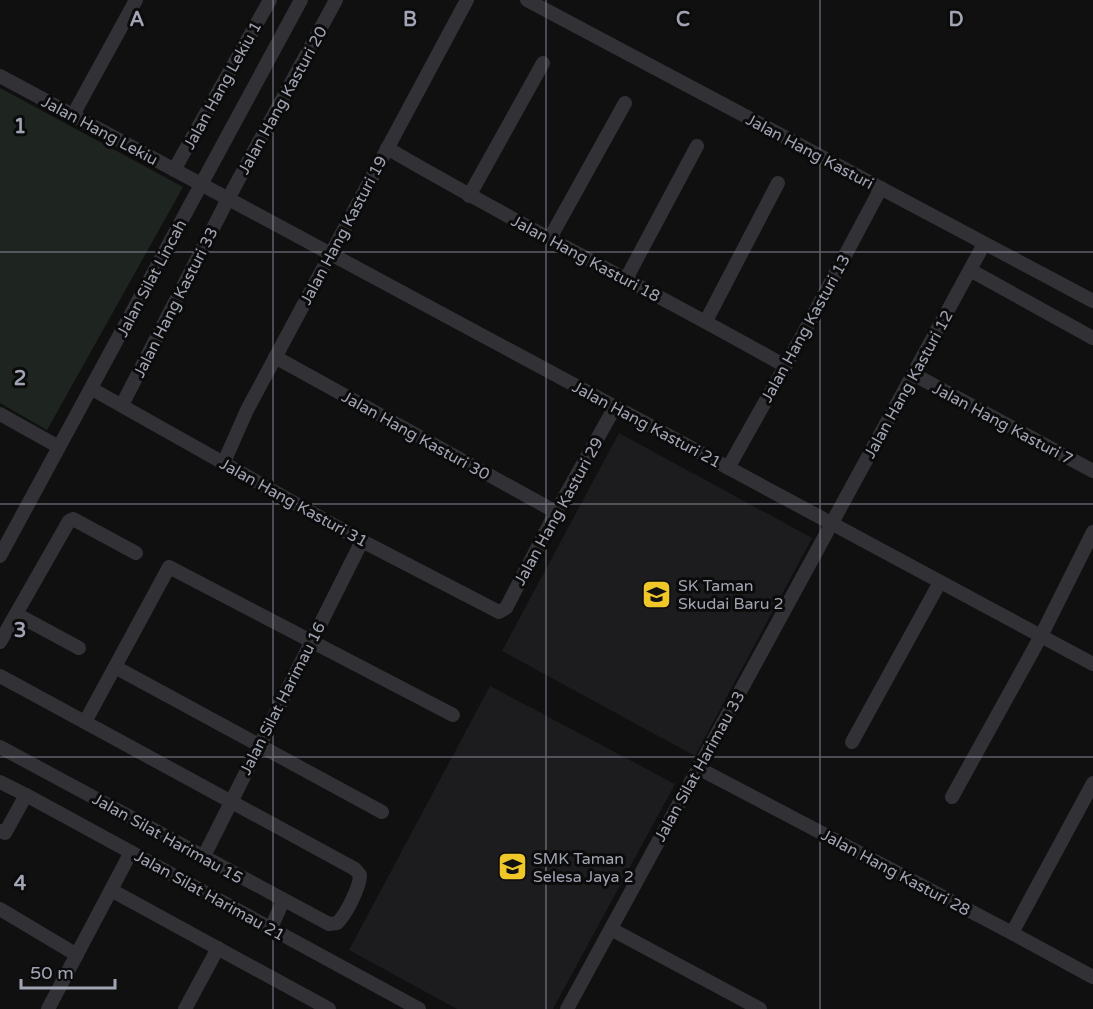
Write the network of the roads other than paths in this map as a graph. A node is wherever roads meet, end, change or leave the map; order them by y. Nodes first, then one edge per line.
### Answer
1 (136, 0) edge
2 (270, 0) edge
3 (301, 0) edge
4 (336, 0) edge
5 (467, 0) edge
6 (527, 0) edge
7 (543, 63) dead end
8 (0, 76) edge
9 (625, 103) dead end
10 (73, 116) junction
11 (697, 146) dead end
12 (387, 148) junction
13 (174, 170) junction
14 (778, 183) dead end
15 (201, 185) junction
16 (881, 188) junction
17 (469, 196) junction
18 (228, 200) junction
19 (549, 238) junction
20 (984, 244) junction
21 (330, 255) junction
22 (970, 270) junction
23 (626, 279) junction
24 (1093, 302) edge
25 (706, 321) junction
26 (1093, 338) edge
27 (275, 357) junction
28 (785, 366) junction
29 (913, 374) junction
30 (92, 389) junction
31 (122, 405) junction
32 (615, 408) junction
33 (0, 414) edge
34 (59, 447) junction
35 (224, 462) junction
36 (728, 468) junction
37 (1093, 471) edge
38 (556, 512) junction
39 (832, 524) junction
40 (1093, 532) edge
41 (362, 541) junction
42 (136, 553) dead end
43 (0, 556) edge
44 (940, 582) junction
45 (499, 612) joint
46 (16, 614) junction
47 (1041, 636) junction
48 (1, 638) edge
49 (312, 641) junction
50 (79, 648) dead end
51 (1093, 664) edge
52 (115, 667) junction
53 (0, 676) edge
54 (453, 715) dead end
55 (85, 722) junction
56 (852, 742) dead end
57 (259, 744) junction
58 (0, 747) edge
59 (698, 768) junction
60 (0, 782) edge
61 (1093, 783) edge
62 (26, 795) junction
63 (952, 797) dead end
64 (230, 802) junction
65 (382, 812) dead end
66 (0, 831) edge
67 (131, 852) junction
68 (204, 856) junction
69 (111, 890) junction
70 (283, 901) junction
71 (0, 909) edge
72 (271, 928) junction
73 (611, 929) junction
74 (1012, 933) junction
75 (218, 948) junction
76 (77, 955) junction
77 (1093, 978) edge
78 (48, 1009) edge
79 (185, 1009) edge
80 (329, 1009) edge
81 (419, 1009) edge
82 (567, 1009) edge
83 (760, 1009) edge

1 - 10 street
2 - 13 street, Jalan Hang Lekiu 1
3 - 15 street, Jalan Silat Lincah
4 - 18 street, Jalan Hang Kasturi 20
5 - 12 street, Jalan Hang Kasturi 19
6 - 16 street, Jalan Hang Kasturi
7 - 17 street
8 - 10 street, Jalan Hang Lekiu
9 - 19 street
10 - 13 street, Jalan Hang Lekiu
11 - 23 street
12 - 17 street, Jalan Hang Kasturi 18
12 - 21 street, Jalan Hang Kasturi 19
13 - 15 street, Jalan Hang Lekiu
14 - 25 street
15 - 18 street, Jalan Hang Kasturi 21
15 - 30 street, Jalan Silat Lincah
16 - 20 street, Jalan Hang Kasturi
16 - 28 street, Jalan Hang Kasturi 13
17 - 19 street, Jalan Hang Kasturi 18
18 - 21 street, Jalan Hang Kasturi 21
18 - 31 street, Jalan Hang Kasturi 33
19 - 23 street, Jalan Hang Kasturi 18
20 - 22 street, Jalan Hang Kasturi 12
20 - 24 street, Jalan Hang Kasturi
21 - 27 street, Jalan Hang Kasturi 19
21 - 32 street, Jalan Hang Kasturi 21
22 - 26 street
22 - 29 street, Jalan Hang Kasturi 12
23 - 25 street, Jalan Hang Kasturi 18
25 - 28 street, Jalan Hang Kasturi 18
27 - 35 street, Jalan Hang Kasturi 19
27 - 38 street, Jalan Hang Kasturi 30
28 - 36 street, Jalan Hang Kasturi 13
29 - 37 street, Jalan Hang Kasturi 7
29 - 39 street, Jalan Hang Kasturi 12
30 - 31 street, Jalan Hang Kasturi 31
30 - 34 street, Jalan Silat Lincah
31 - 35 street, Jalan Hang Kasturi 31
32 - 36 street, Jalan Hang Kasturi 21
32 - 38 street, Jalan Hang Kasturi 29
33 - 34 street
34 - 43 street, Jalan Silat Lincah
35 - 41 street, Jalan Hang Kasturi 31
36 - 39 street, Jalan Hang Kasturi 21
38 - 45 street, Jalan Hang Kasturi 29
39 - 44 street, Jalan Hang Kasturi 21
39 - 59 street, Jalan Silat Harimau 33
40 - 47 street
41 - 45 street, Jalan Hang Kasturi 31
41 - 49 street, Jalan Silat Harimau 16
42 - 46 street
44 - 47 street, Jalan Hang Kasturi 21
44 - 56 street
46 - 48 street
46 - 50 street
47 - 51 street, Jalan Hang Kasturi 21
47 - 63 street
49 - 52 street
49 - 54 street
49 - 57 street, Jalan Silat Harimau 16
52 - 55 street
52 - 57 street
53 - 55 street
55 - 64 street
57 - 64 street, Jalan Silat Harimau 16
57 - 65 street
58 - 68 street, Jalan Silat Harimau 15
59 - 73 street, Jalan Silat Harimau 33
59 - 74 street, Jalan Hang Kasturi 28
60 - 62 street, Jalan Silat Harimau 21
61 - 74 street
62 - 66 street
62 - 67 street, Jalan Silat Harimau 21
64 - 68 street, Jalan Silat Harimau 16
64 - 70 street, Jalan Silat Harimau 15
67 - 69 street
67 - 72 street, Jalan Silat Harimau 21
68 - 70 street, Jalan Silat Harimau 15
69 - 75 street
69 - 76 street
70 - 72 street
71 - 76 street
72 - 81 street, Jalan Silat Harimau 21
73 - 82 street, Jalan Silat Harimau 33
73 - 83 street
74 - 77 street, Jalan Hang Kasturi 28
75 - 79 street
75 - 80 street
76 - 78 street

